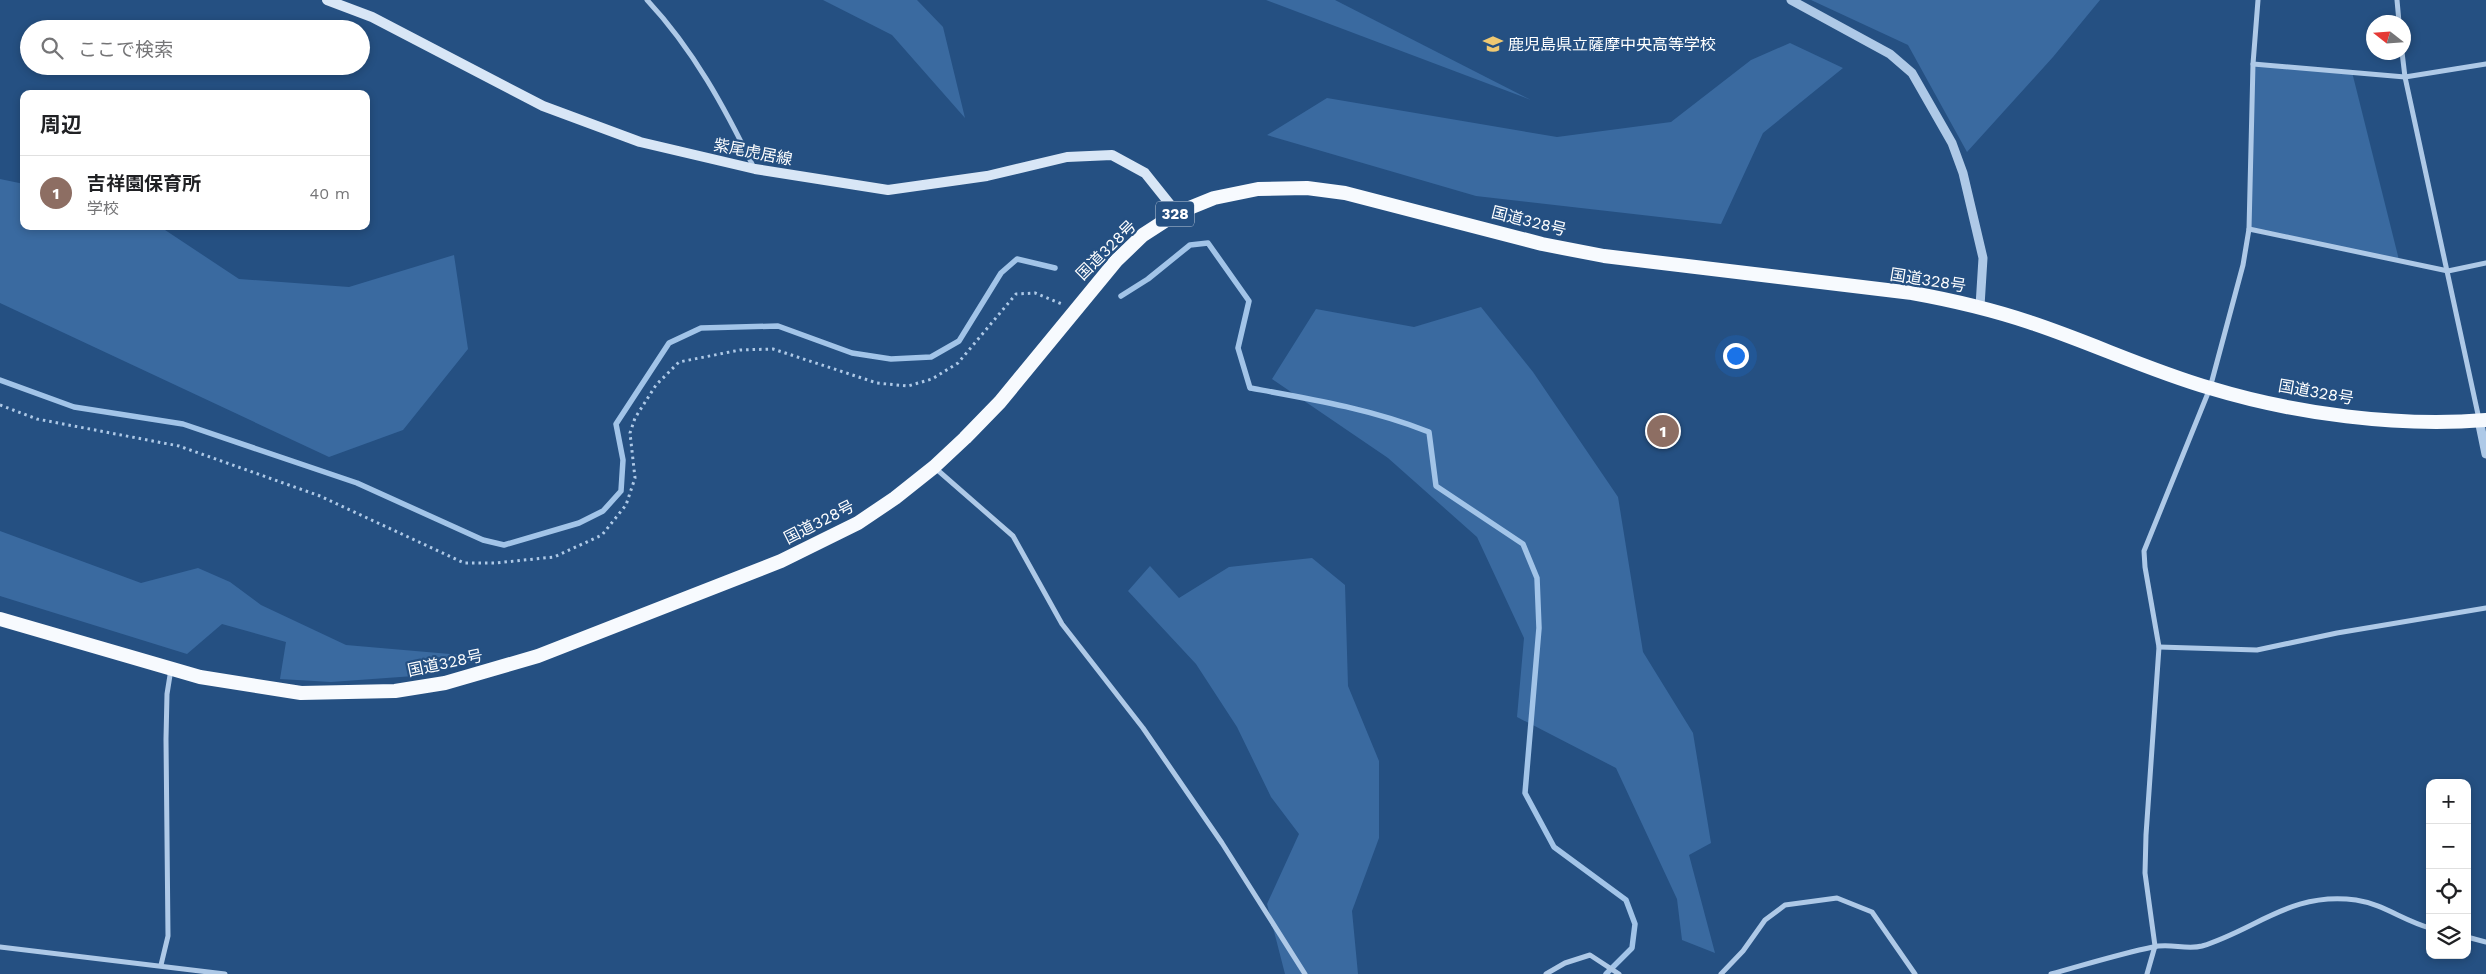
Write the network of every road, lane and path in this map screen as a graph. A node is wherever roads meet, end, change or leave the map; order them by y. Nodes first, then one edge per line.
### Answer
1 (328, 0) edge
2 (647, 0) edge
3 (1791, 0) edge
4 (2258, 0) edge
5 (2397, 0) edge
6 (2398, 15) edge
7 (2403, 60) edge
8 (2253, 64) junction
9 (2486, 64) edge
10 (2405, 77) junction
11 (755, 169) junction
12 (1177, 213) junction
13 (2249, 229) junction
14 (2486, 262) edge
15 (2448, 271) junction
16 (1980, 306) junction
17 (1075, 308) junction
18 (2210, 388) junction
19 (0, 405) edge
20 (2483, 420) edge
21 (2486, 454) edge
22 (934, 467) junction
23 (2486, 608) edge
24 (0, 619) edge
25 (2160, 646) junction
26 (171, 669) junction
27 (2426, 927) edge
28 (2471, 938) edge
29 (2486, 942) edge
30 (2155, 946) junction
31 (0, 947) edge
32 (161, 965) junction
33 (225, 974) edge
34 (1305, 974) edge
35 (1546, 974) edge
36 (1619, 974) edge
37 (1721, 974) edge
38 (1915, 974) edge
39 (2050, 974) edge
40 (2147, 974) edge

1 - 11 main road, 紫尾虎居線
2 - 11 street
3 - 16 street
4 - 8 street
5 - 6 street
7 - 10 street
8 - 10 street
8 - 13 street
9 - 10 street
10 - 15 street
11 - 12 main road, 紫尾虎居線
12 - 16 highway, 国道328号 / 328
12 - 17 highway, 国道328号 / 328
13 - 15 street
13 - 18 street
14 - 15 street
15 - 20 street
16 - 18 highway, 国道328号 / 328
17 - 19 path
17 - 22 highway, 国道328号 / 328
18 - 20 highway, 国道328号 / 328
18 - 25 street
20 - 21 street
22 - 26 highway, 国道328号 / 328
22 - 34 street
23 - 25 street
24 - 26 highway, 国道328号 / 328
25 - 30 street
26 - 32 street
27 - 30 street
28 - 29 street
30 - 39 street
30 - 40 street
31 - 32 street
32 - 33 street
35 - 36 street
37 - 38 street

